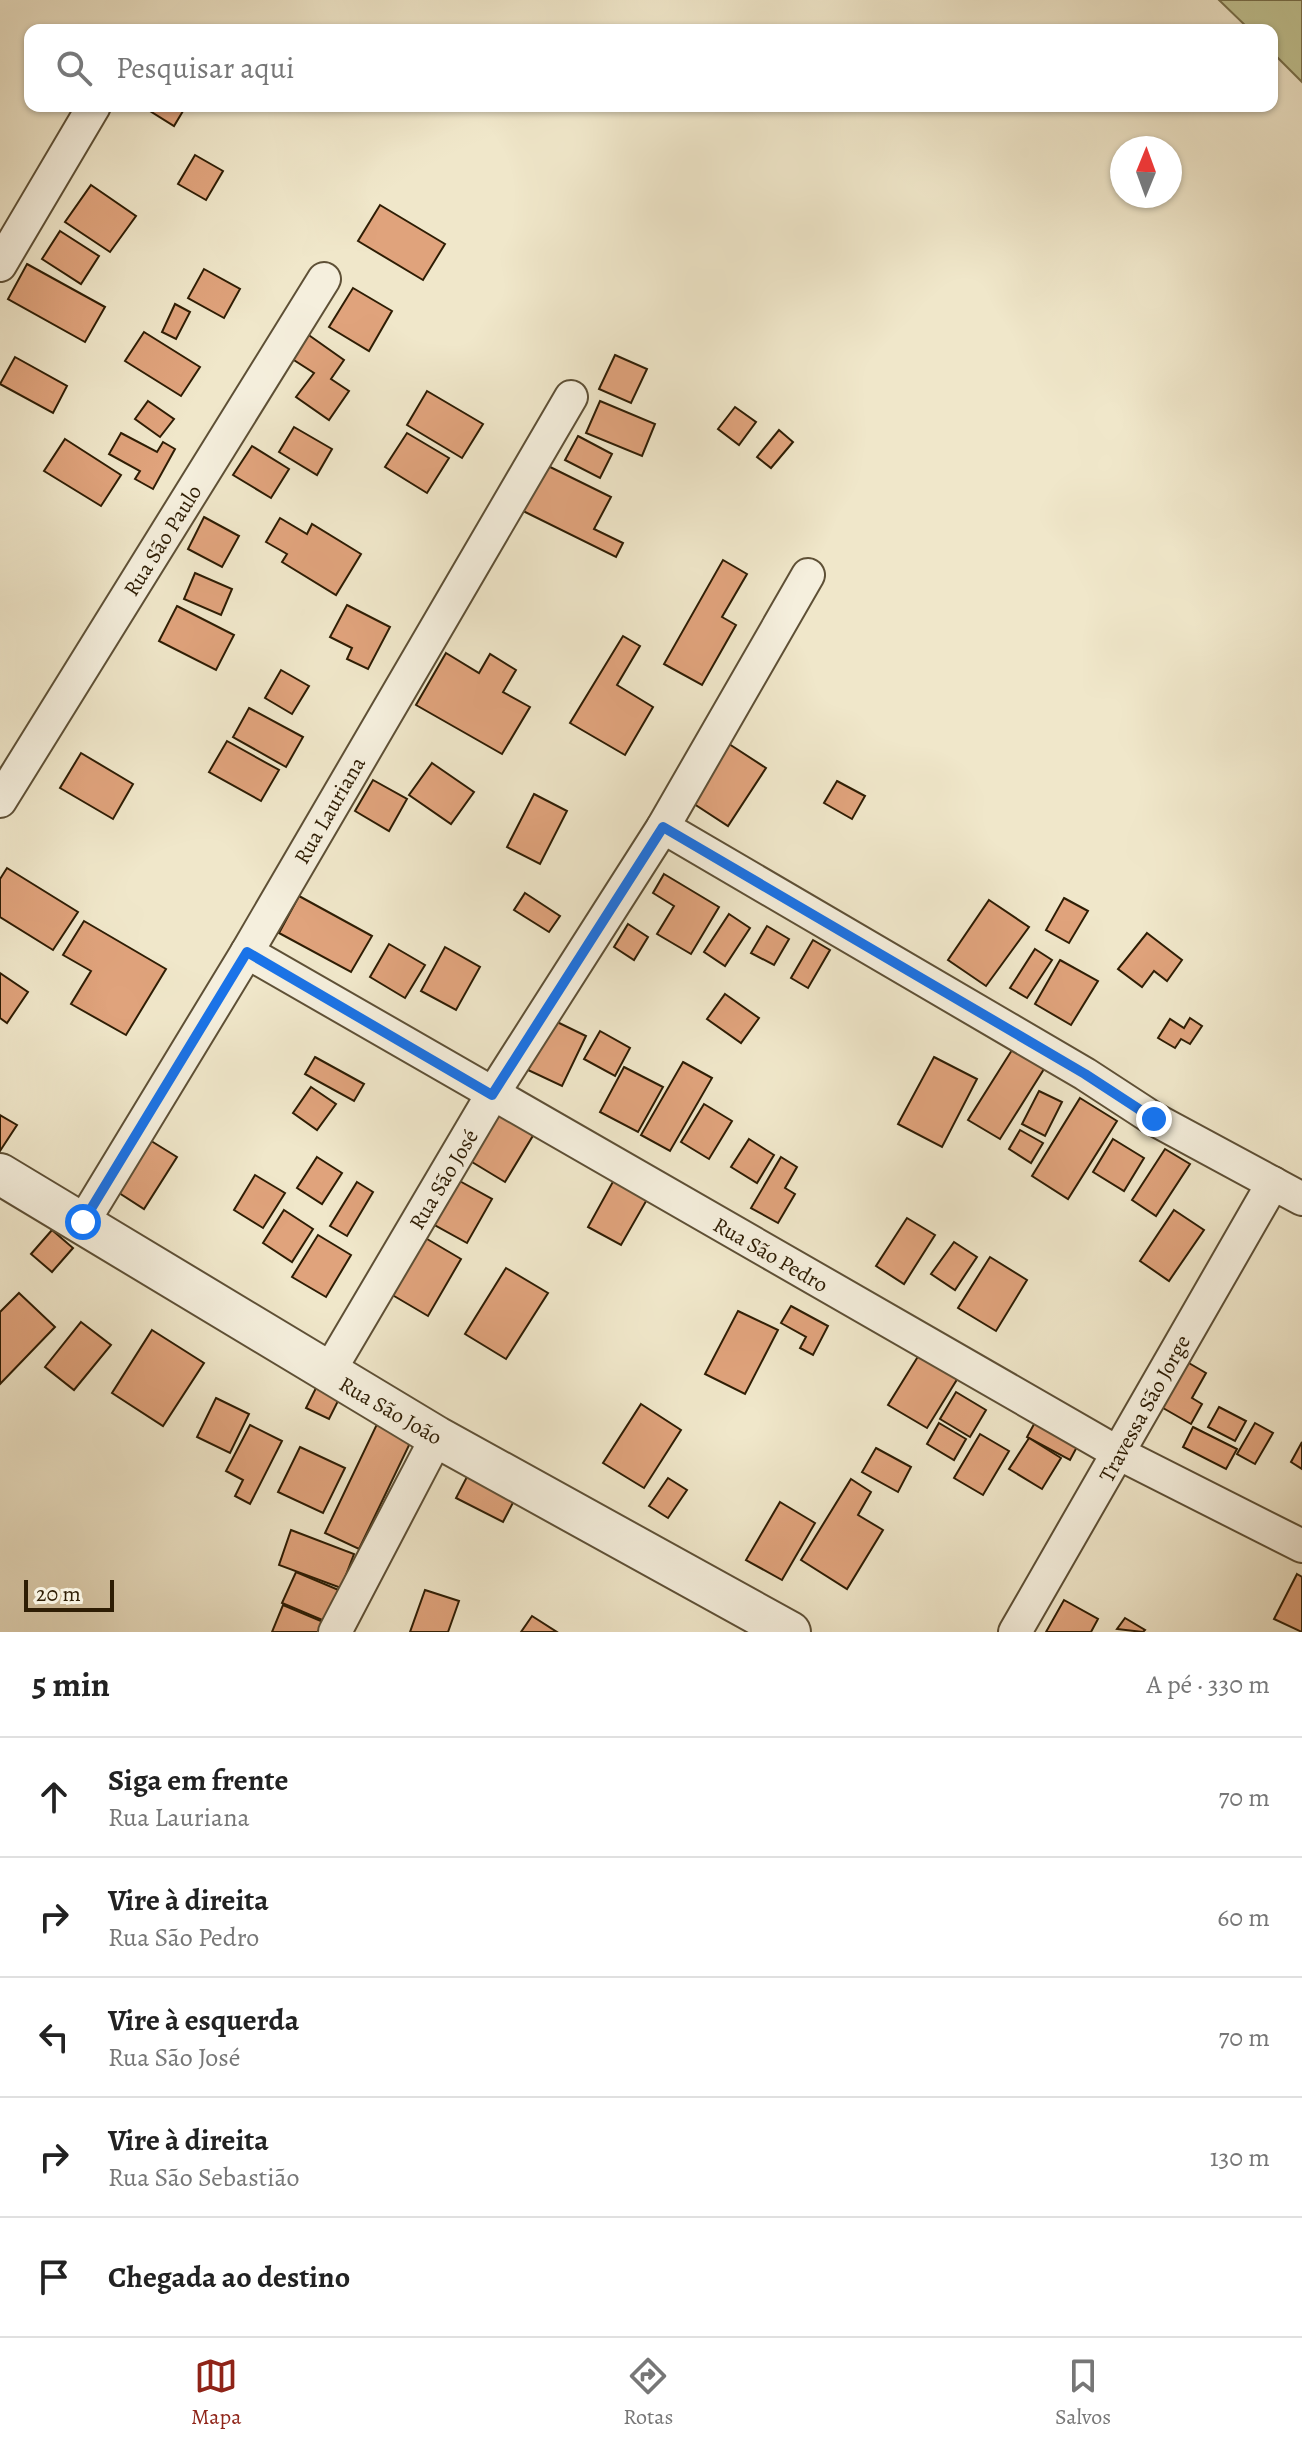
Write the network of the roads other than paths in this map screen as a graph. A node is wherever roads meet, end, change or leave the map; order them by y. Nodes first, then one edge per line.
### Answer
1 (90, 112) edge
2 (0, 265) edge
3 (324, 279) dead end
4 (571, 397) dead end
5 (808, 575) dead end
6 (0, 801) edge
7 (663, 827) junction
8 (247, 952) junction
9 (492, 1095) junction
10 (0, 1174) edge
11 (1273, 1183) junction
12 (1302, 1199) edge
13 (83, 1222) junction
14 (328, 1373) junction
15 (437, 1437) junction
16 (1120, 1454) junction
17 (1302, 1546) edge
18 (335, 1632) edge
19 (790, 1632) edge
20 (1015, 1632) edge

1 - 2 street
3 - 6 street, Rua São Paulo
4 - 8 street, Rua Lauriana
5 - 7 street, Rua São José
7 - 9 street, Rua São José
7 - 11 street
8 - 9 street, Rua São Pedro
8 - 13 street, Rua Lauriana
9 - 14 street, Rua São José
9 - 16 street, Rua São Pedro
10 - 13 street, Rua São João
11 - 12 street
11 - 16 street, Travessa São Jorge
13 - 14 street, Rua São João
14 - 15 street, Rua São João
15 - 18 street
15 - 19 street, Rua São João
16 - 17 street, Rua São Pedro
16 - 20 street, Travessa São Jorge

